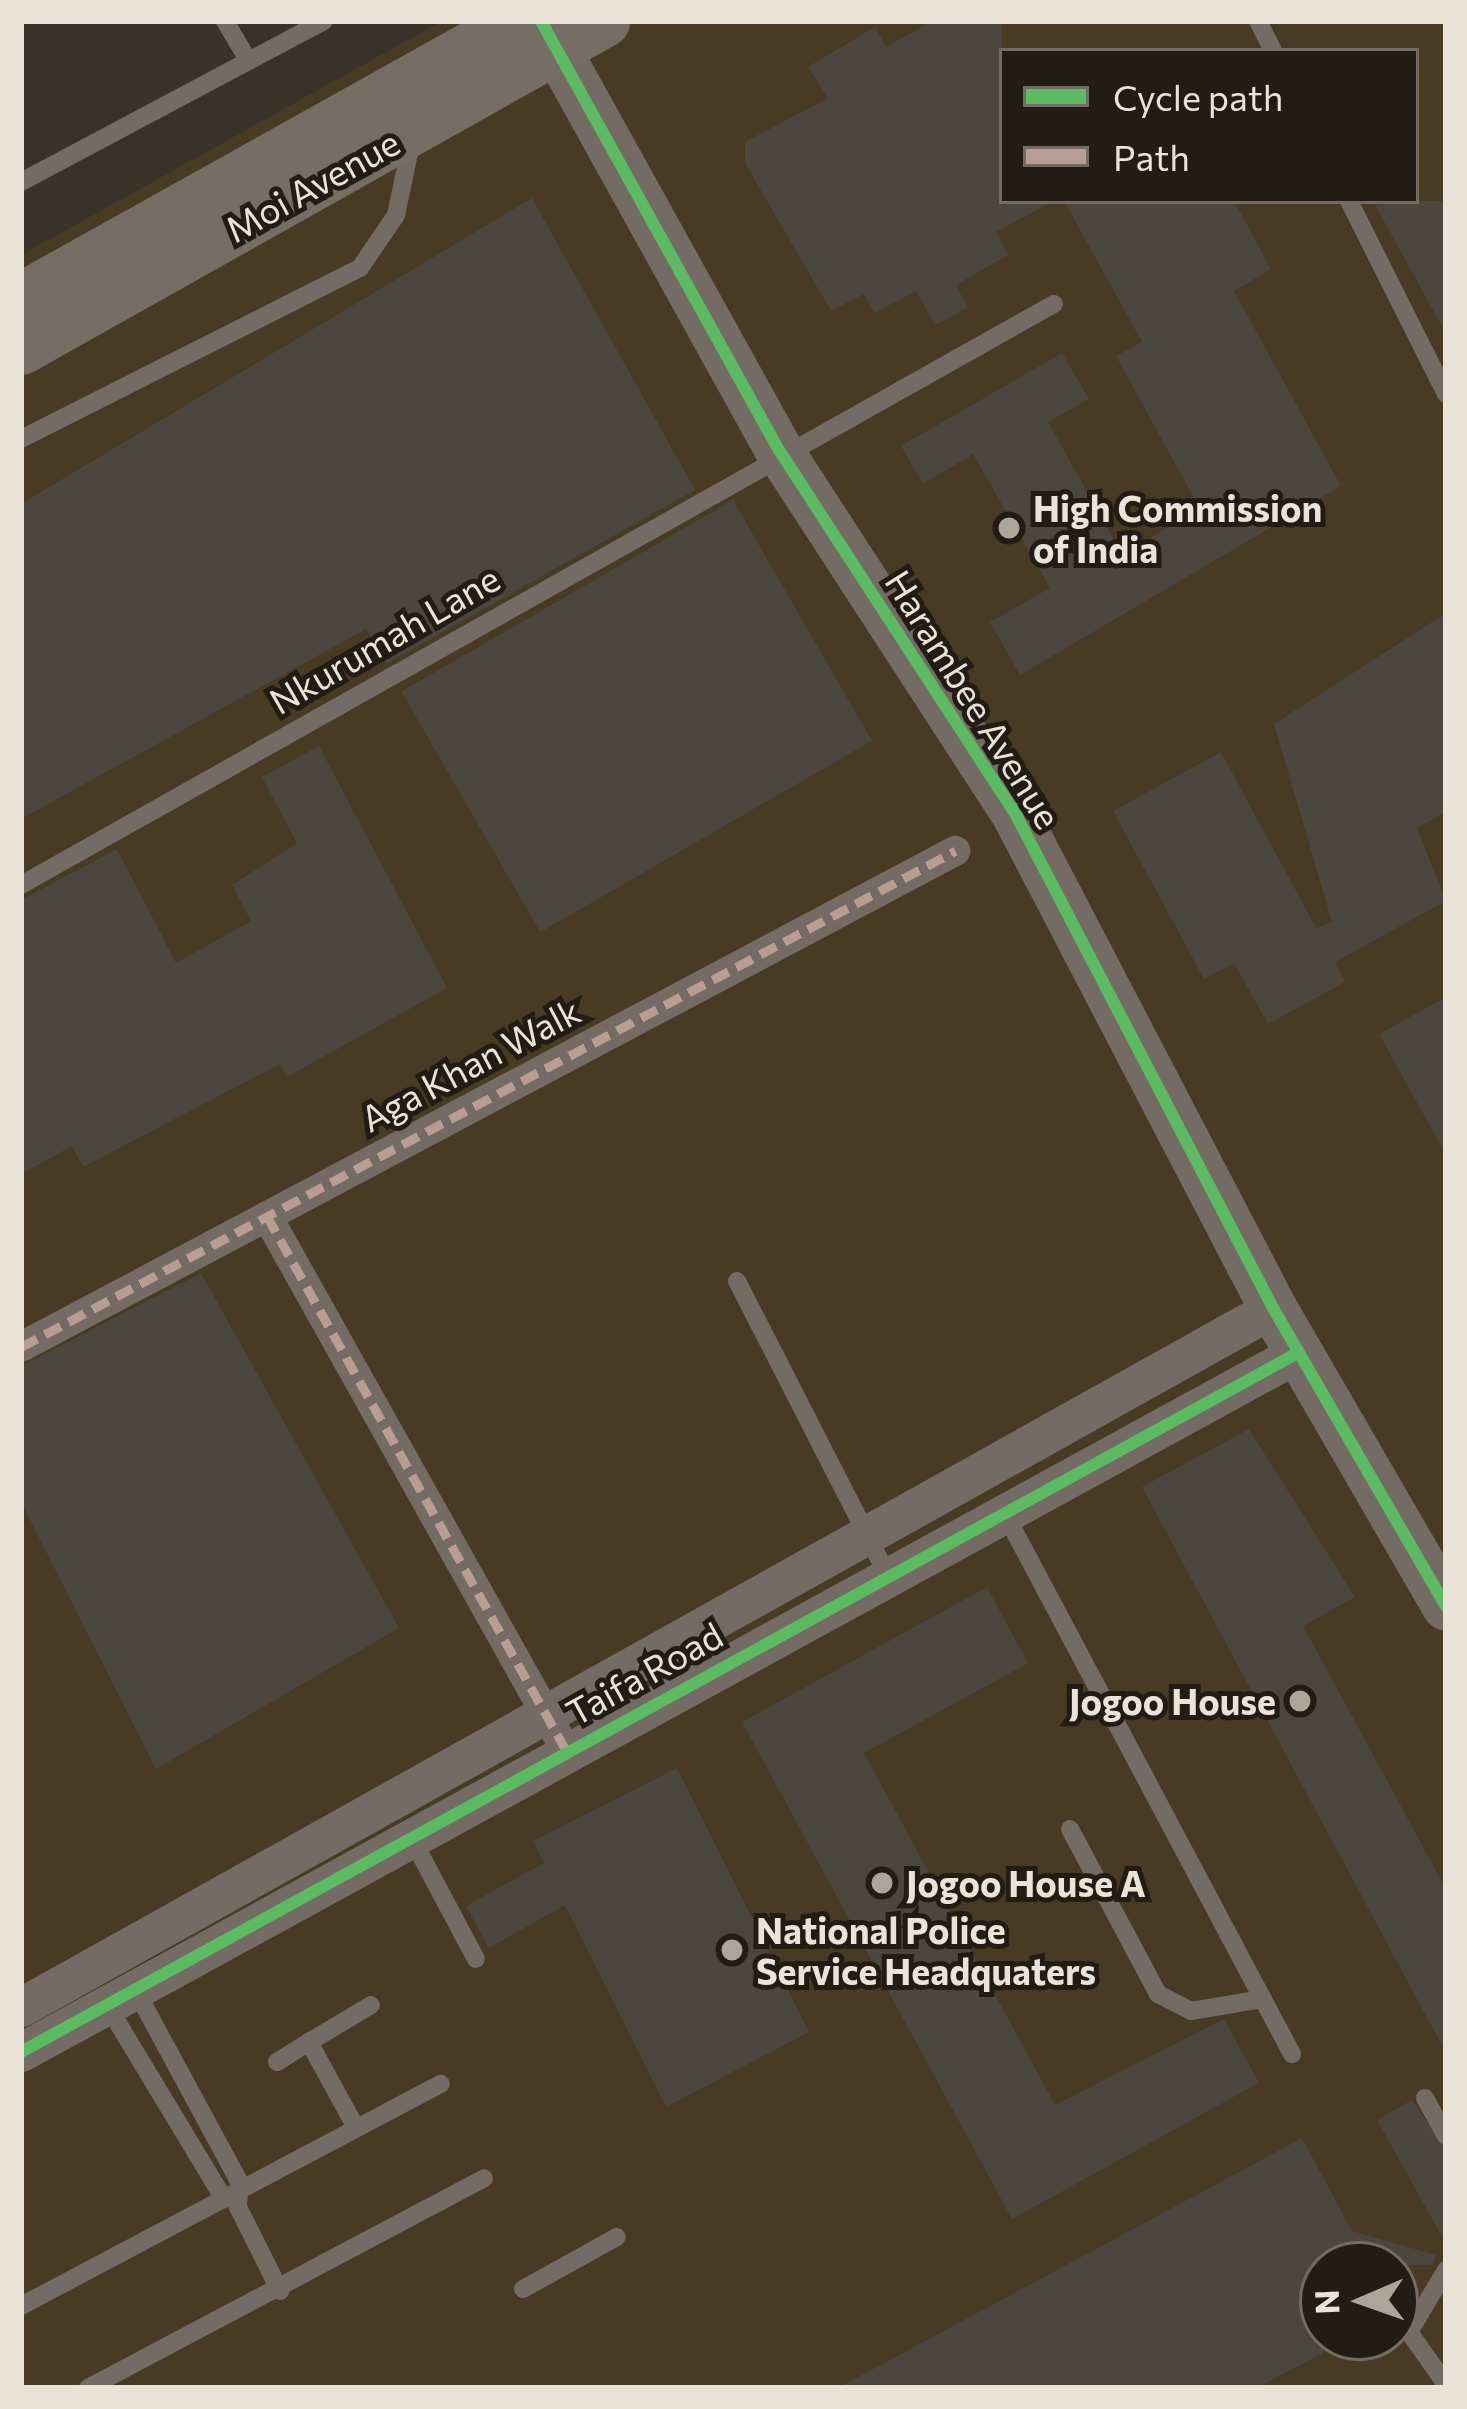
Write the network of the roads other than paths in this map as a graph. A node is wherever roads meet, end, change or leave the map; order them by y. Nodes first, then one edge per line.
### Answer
1 (225, 21) edge
2 (324, 21) edge
3 (603, 21) edge
4 (1258, 21) edge
5 (539, 30) edge
6 (1272, 48) edge
7 (248, 60) junction
8 (412, 128) junction
9 (21, 182) edge
10 (1350, 204) edge
11 (21, 300) edge
12 (1054, 304) dead end
13 (21, 348) edge
14 (1446, 394) edge
15 (21, 439) edge
16 (779, 450) junction
17 (955, 851) dead end
18 (21, 885) edge
19 (267, 1216) junction
20 (737, 1281) dead end
21 (1274, 1308) junction
22 (21, 1347) edge
23 (1298, 1353) junction
24 (1003, 1510) junction
25 (867, 1537) junction
26 (887, 1574) junction
27 (1446, 1607) edge
28 (544, 1714) junction
29 (566, 1750) junction
30 (1070, 1829) dead end
31 (411, 1837) junction
32 (476, 1960) dead end
33 (121, 1997) junction
34 (1263, 1999) junction
35 (371, 2006) dead end
36 (21, 2007) edge
37 (309, 2042) junction
38 (21, 2052) edge
39 (1292, 2054) dead end
40 (277, 2062) dead end
41 (441, 2084) dead end
42 (1425, 2098) dead end
43 (355, 2126) junction
44 (1446, 2136) edge
45 (484, 2178) dead end
46 (240, 2183) junction
47 (217, 2195) junction
48 (238, 2207) junction
49 (617, 2237) dead end
50 (1446, 2270) edge
51 (524, 2289) dead end
52 (280, 2291) junction
53 (21, 2306) edge
54 (1446, 2384) edge
55 (88, 2388) edge

1 - 7 lane
2 - 7 lane
3 - 5 main road, Moi Avenue
4 - 6 lane
5 - 8 main road, Moi Avenue
5 - 11 main road, Moi Avenue
5 - 16 street, Harambee Avenue
7 - 9 lane
8 - 13 main road, Moi Avenue
8 - 15 lane
10 - 14 lane
12 - 16 lane, Nkurumah Lane
16 - 18 lane, Nkurumah Lane
16 - 21 street, Harambee Avenue
17 - 19 street, Aga Khan Walk
19 - 22 street, Aga Khan Walk
19 - 28 street
20 - 25 lane
21 - 23 street, Harambee Avenue
21 - 25 street, Taifa Road
23 - 24 street, Taifa Road
23 - 27 street, Harambee Avenue
24 - 26 street, Taifa Road
24 - 34 lane
25 - 26 lane
25 - 28 street, Taifa Road
26 - 29 street, Taifa Road
28 - 29 street
28 - 36 street, Taifa Road
29 - 31 street, Taifa Road
30 - 34 lane
31 - 32 lane
31 - 33 street, Taifa Road
33 - 38 street, Taifa Road
33 - 46 lane
33 - 47 lane
34 - 39 lane
35 - 37 lane
37 - 40 lane
37 - 43 lane
41 - 43 lane
42 - 44 lane
43 - 46 lane
45 - 52 lane
46 - 47 lane
46 - 48 lane
47 - 48 lane
47 - 53 lane
48 - 52 lane
49 - 51 lane
50 - 54 lane
52 - 55 lane

